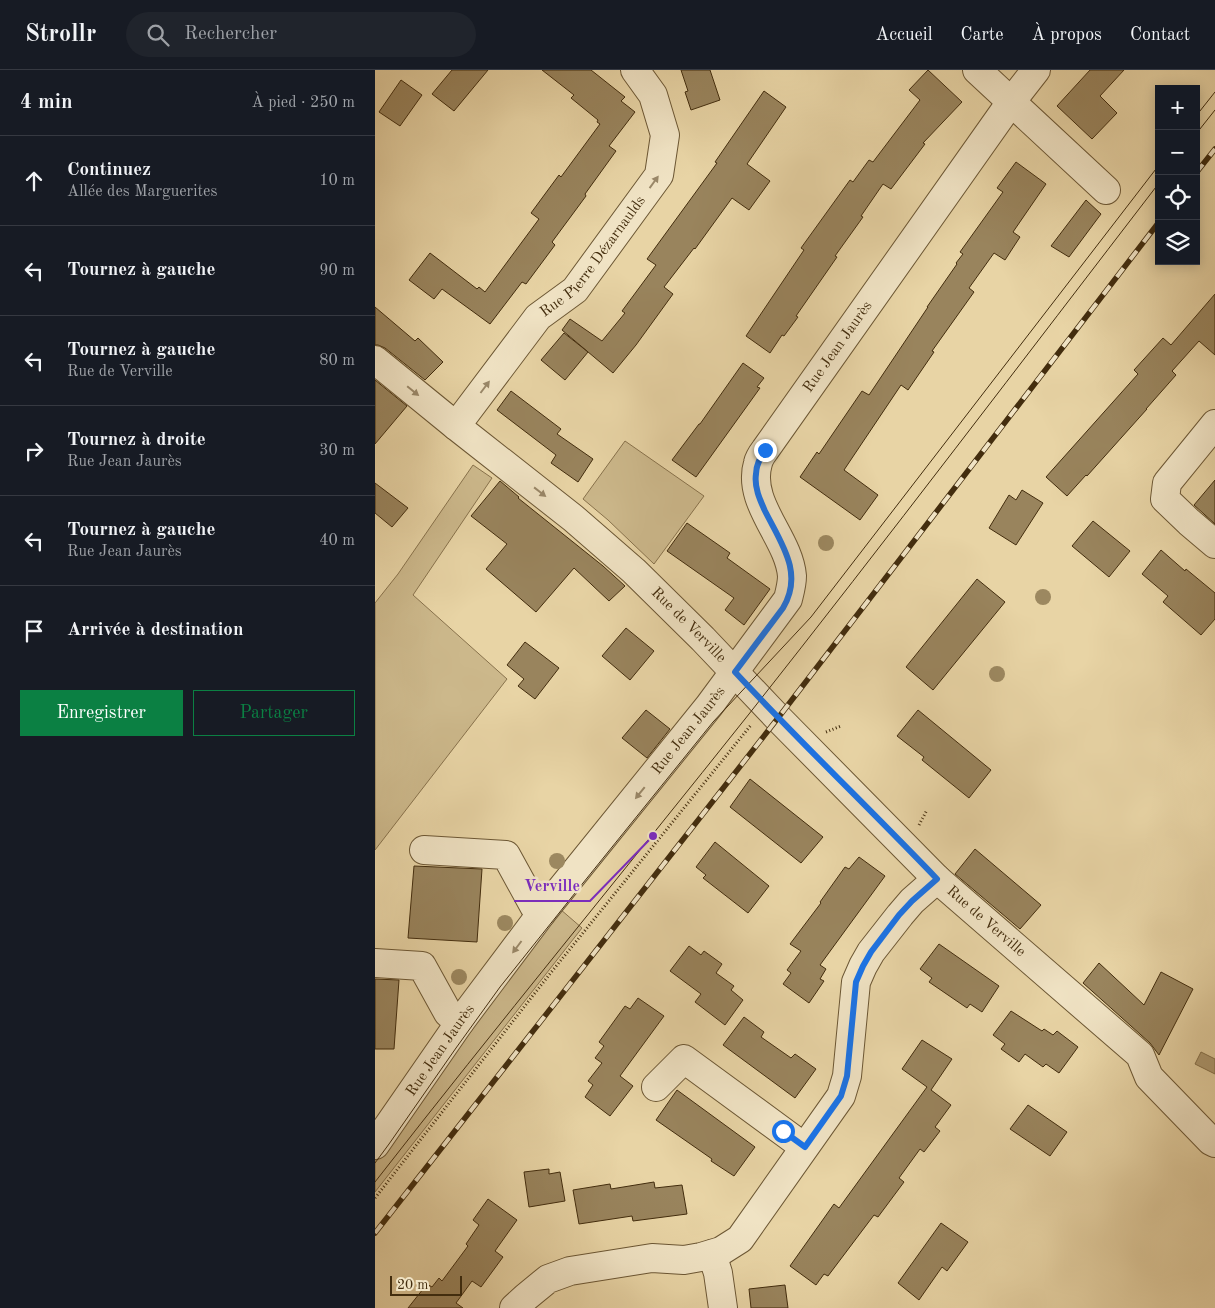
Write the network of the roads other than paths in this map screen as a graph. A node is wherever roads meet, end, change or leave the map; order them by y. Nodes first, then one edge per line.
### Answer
1 (635, 70) edge
2 (977, 70) edge
3 (1036, 70) edge
4 (1011, 102) junction
5 (1106, 190) dead end
6 (375, 360) edge
7 (1215, 424) edge
8 (456, 426) junction
9 (1215, 544) edge
10 (735, 672) junction
11 (424, 850) dead end
12 (937, 879) junction
13 (541, 914) junction
14 (375, 963) edge
15 (459, 1022) junction
16 (656, 1087) dead end
17 (379, 1131) edge
18 (1215, 1143) edge
19 (805, 1147) junction
20 (711, 1254) junction
21 (514, 1308) edge
22 (723, 1308) edge

8 -> 1 street, Rue Pierre Dézarnaulds
2 - 4 street
3 - 4 street, Rue Jean Jaurès
4 - 5 street
4 - 10 street, Rue Jean Jaurès
6 -> 8 street, Rue de Verville
7 - 9 street
8 -> 10 street, Rue de Verville
10 - 12 street, Rue de Verville
10 -> 13 street, Rue Jean Jaurès
11 - 13 street
12 - 18 street, Rue de Verville
12 - 19 street
13 -> 15 street, Rue Jean Jaurès
14 - 15 street
15 - 17 street, Rue Jean Jaurès
16 - 19 street
19 - 20 street
20 - 21 street
20 - 22 street

